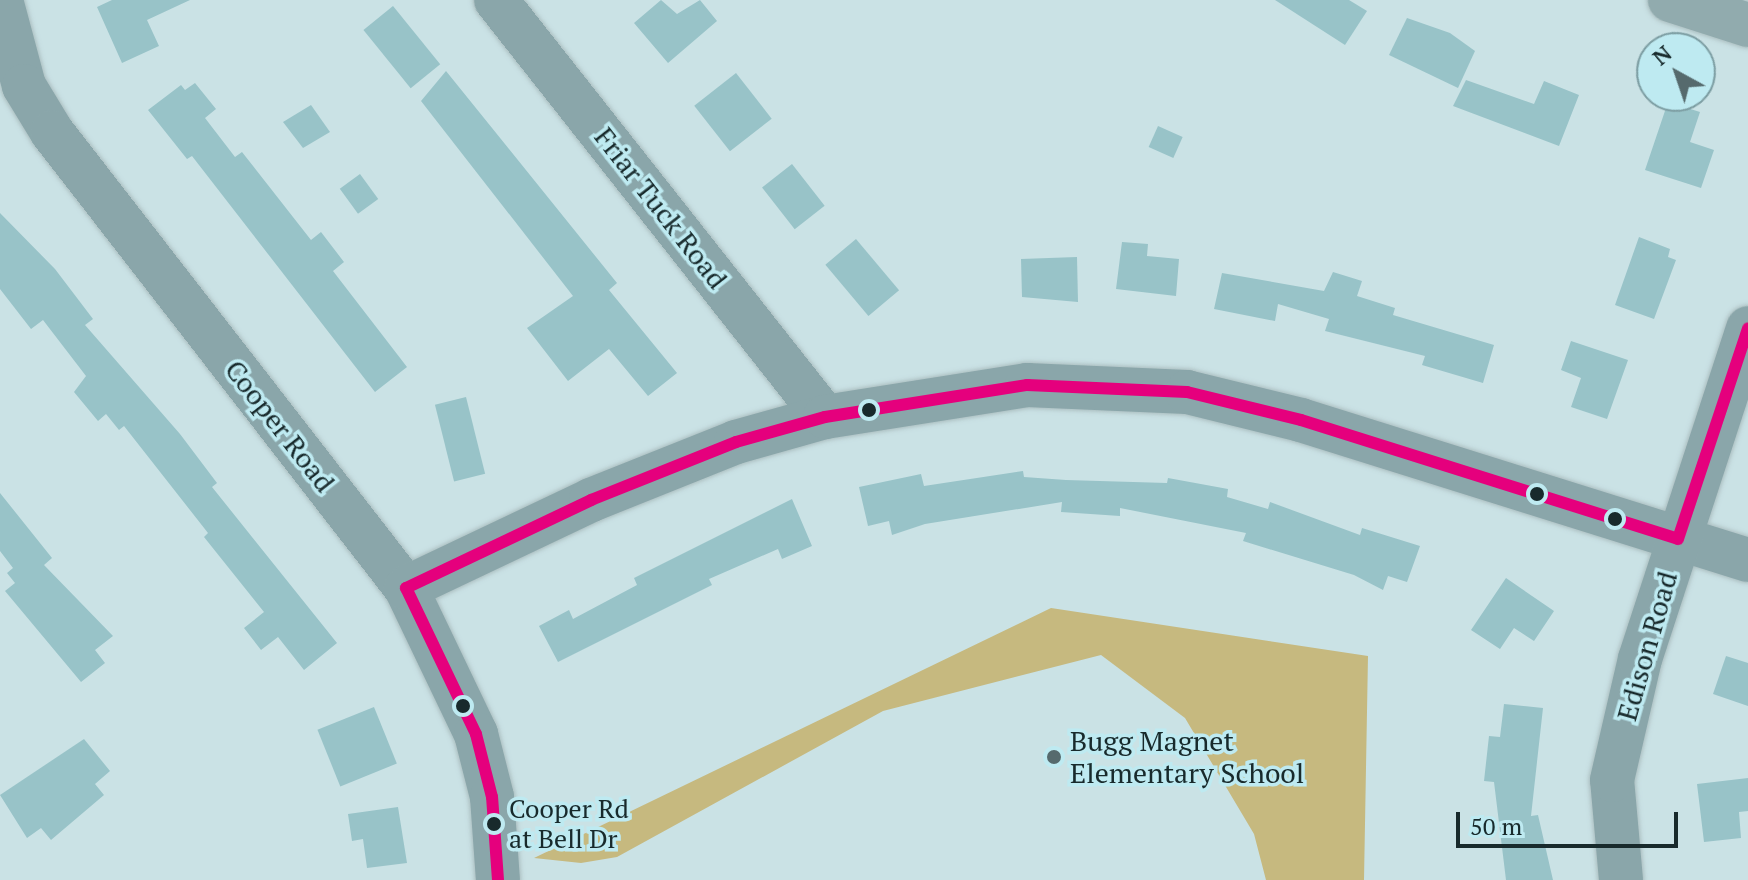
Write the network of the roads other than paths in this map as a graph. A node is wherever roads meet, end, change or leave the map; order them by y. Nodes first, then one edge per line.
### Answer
1 (1, 0) edge
2 (496, 0) edge
3 (1670, 0) edge
4 (1748, 25) edge
5 (1748, 328) edge
6 (825, 417) junction
7 (1678, 539) junction
8 (1748, 560) edge
9 (406, 588) junction
10 (498, 880) edge
11 (1621, 880) edge

1 - 9 street, Cooper Road
2 - 6 street, Friar Tuck Road
3 - 4 main road
5 - 7 street, Edison Road
6 - 7 street
6 - 9 street
7 - 8 street
7 - 11 street, Edison Road
9 - 10 street, Cooper Road

